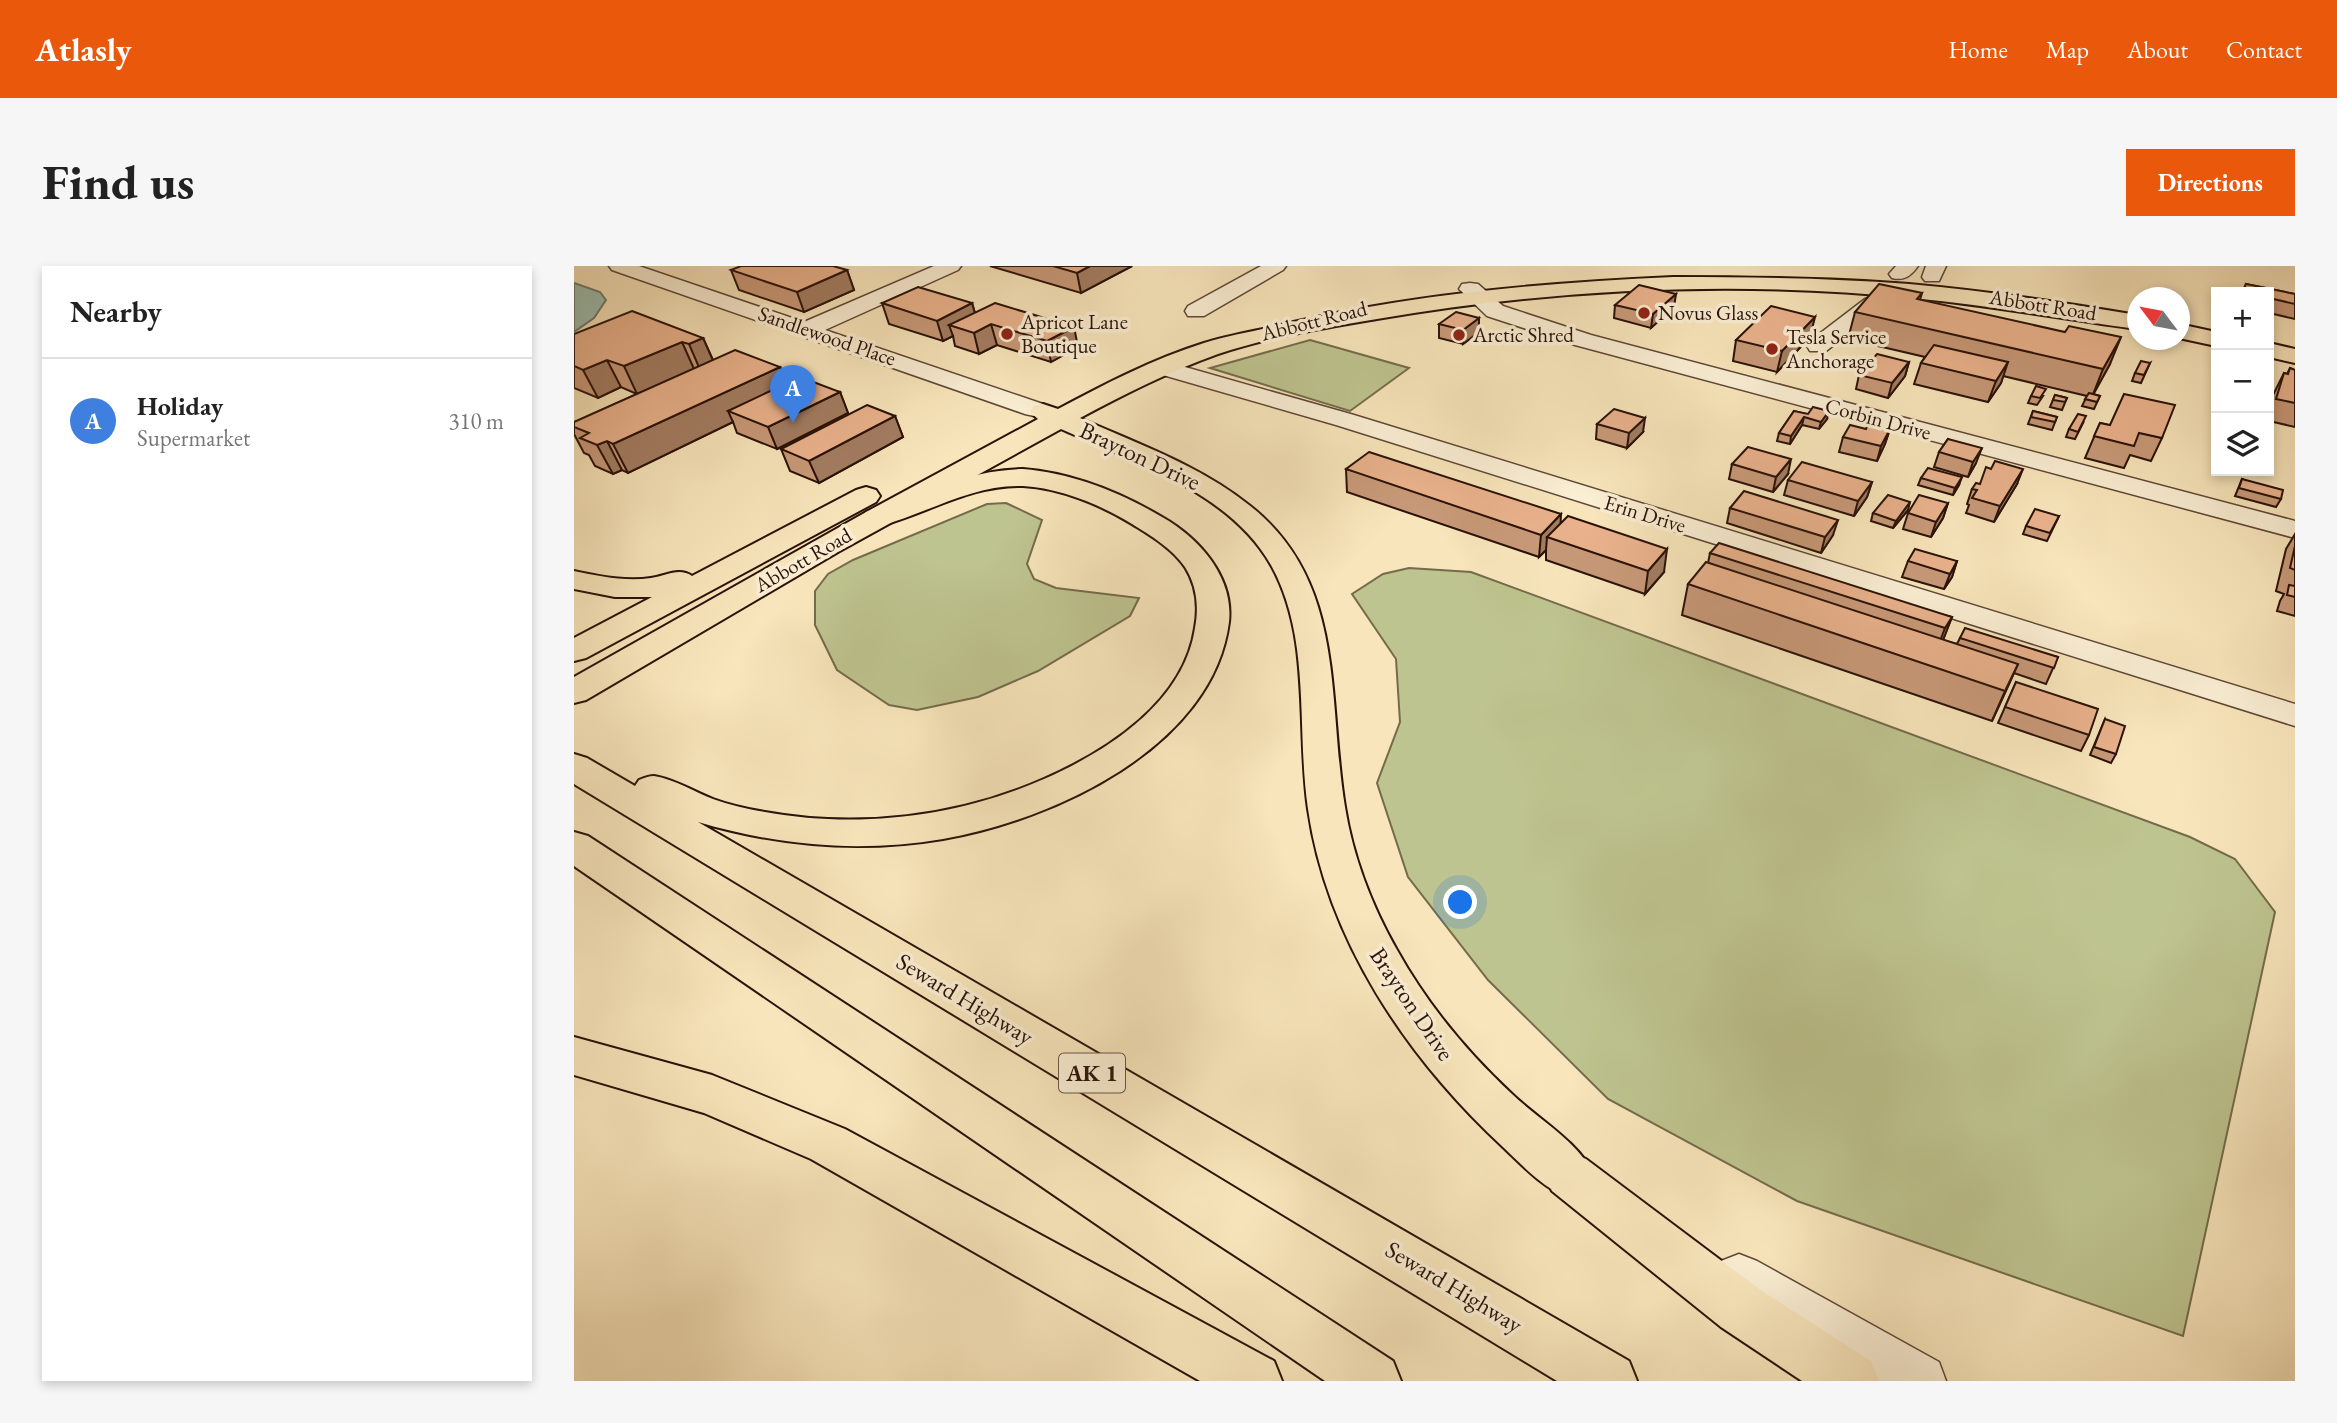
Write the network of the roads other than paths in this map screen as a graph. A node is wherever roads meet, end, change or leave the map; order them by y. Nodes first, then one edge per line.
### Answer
1 (619, 266) edge
2 (951, 266) edge
3 (1276, 266) edge
4 (1598, 266) edge
5 (1531, 270) dead end
6 (1904, 270) edge
7 (1799, 271) edge
8 (1932, 273) edge
9 (1471, 277) junction
10 (1872, 304) edge
11 (2127, 307) edge
12 (1196, 311) dead end
13 (2127, 320) edge
14 (2190, 320) edge
15 (2211, 325) edge
16 (808, 329) junction
17 (2190, 333) edge
18 (2211, 338) edge
19 (2274, 338) edge
20 (2295, 343) edge
21 (1818, 346) dead end
22 (2274, 352) edge
23 (2295, 356) edge
24 (1164, 368) junction
25 (1048, 414) junction
26 (876, 518) junction
27 (2295, 530) edge
28 (767, 547) junction
29 (574, 580) edge
30 (574, 651) edge
31 (574, 692) edge
32 (2295, 715) edge
33 (574, 745) edge
34 (574, 767) edge
35 (574, 846) edge
36 (574, 1056) edge
37 (1569, 1175) junction
38 (1254, 1381) edge
39 (1373, 1381) edge
40 (1609, 1381) edge
41 (1851, 1381) edge
42 (1920, 1381) edge

1 - 16 street, Sandlewood Place
2 - 16 street
3 - 12 street
4 - 5 main road
6 - 7 main road, Abbott Road
6 - 8 main road, Abbott Road
7 - 8 main road
7 - 9 main road, Abbott Road
7 - 13 main road, Abbott Road
8 - 11 main road, Abbott Road
9 - 24 main road, Abbott Road
9 - 25 main road, Abbott Road
9 - 27 street, Corbin Drive
10 - 21 street
14 - 15 main road
16 - 25 street, Sandlewood Place
17 - 18 main road
19 - 20 main road
22 - 23 main road
24 - 25 main road, Abbott Road
24 - 32 street, Erin Drive
25 - 26 main road, Abbott Road
25 - 28 main road, Abbott Road
25 - 37 main road, Brayton Drive
26 - 31 main road, Abbott Road
26 - 33 main road
28 - 29 main road
28 - 30 main road, Abbott Road
34 - 40 main road, Seward Highway / AK 1
35 - 39 main road
36 - 38 main road
37 - 41 main road
37 - 42 street, Brayton Drive

